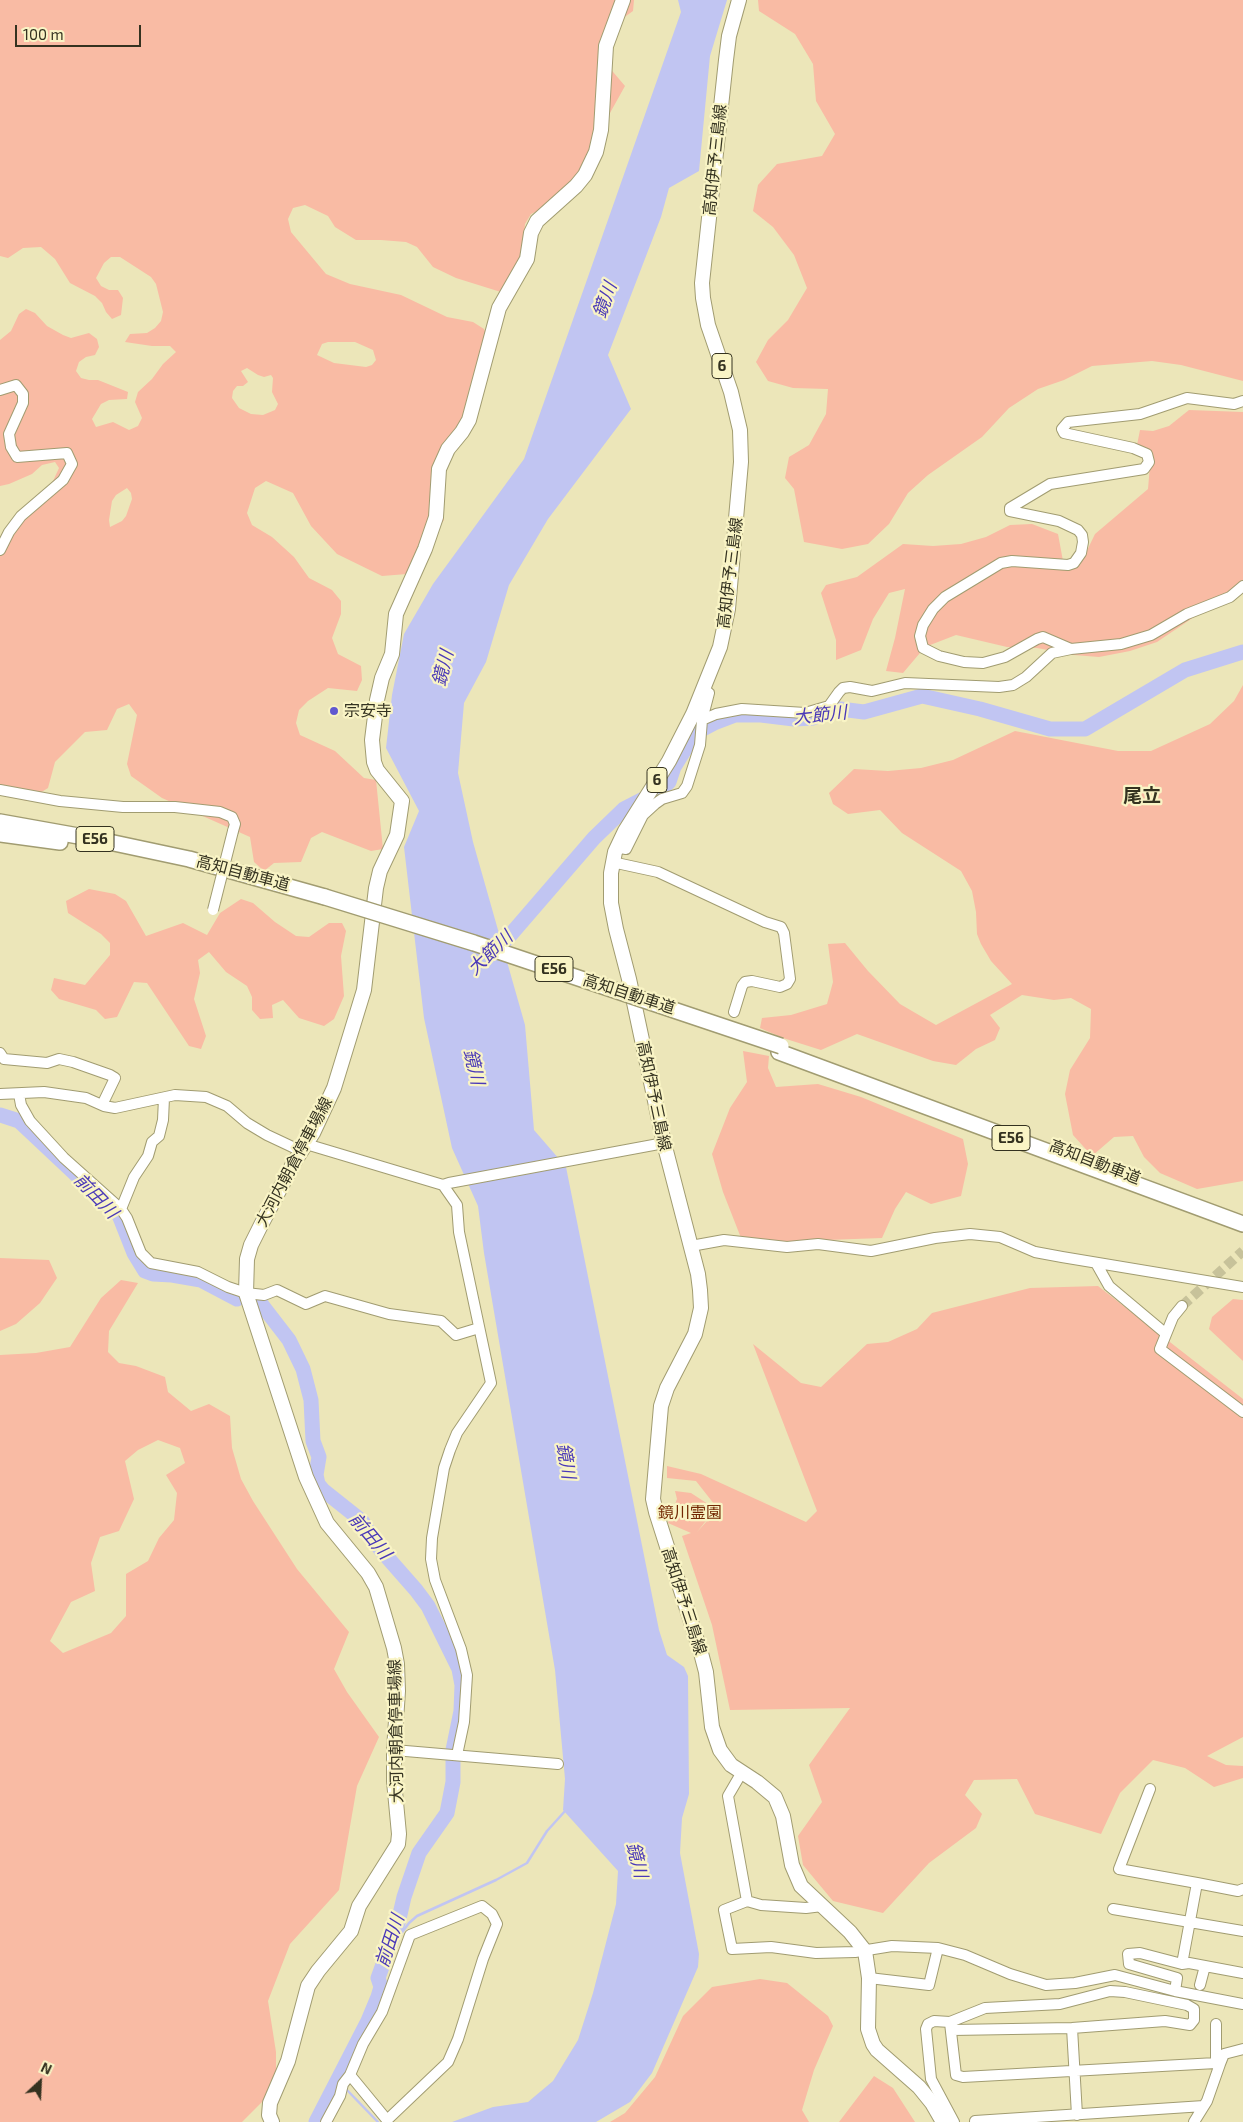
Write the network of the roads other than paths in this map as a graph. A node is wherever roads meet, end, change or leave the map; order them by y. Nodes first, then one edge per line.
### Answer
1 (623, 0) edge
2 (739, 0) edge
3 (0, 390) edge
4 (1243, 401) edge
5 (0, 550) edge
6 (1243, 586) edge
7 (1071, 649) junction
8 (704, 690) junction
9 (702, 721) junction
10 (0, 790) edge
11 (0, 822) edge
12 (0, 834) edge
13 (616, 847) junction
14 (612, 862) junction
15 (324, 900) junction
16 (213, 910) dead end
17 (734, 1012) dead end
18 (780, 1049) junction
19 (0, 1053) edge
20 (0, 1094) edge
21 (19, 1094) junction
22 (164, 1098) junction
23 (102, 1105) junction
24 (664, 1143) junction
25 (303, 1148) junction
26 (446, 1184) junction
27 (121, 1209) junction
28 (1243, 1217) edge
29 (1243, 1224) edge
30 (691, 1246) junction
31 (1096, 1263) junction
32 (1243, 1287) edge
33 (246, 1293) junction
34 (1182, 1306) tunnel mouth
35 (479, 1328) junction
36 (1165, 1333) junction
37 (1243, 1412) edge
38 (394, 1750) junction
39 (457, 1755) junction
40 (558, 1764) dead end
41 (742, 1772) junction
42 (1150, 1789) dead end
43 (1197, 1883) junction
44 (1243, 1889) edge
45 (746, 1901) junction
46 (822, 1906) junction
47 (1113, 1909) dead end
48 (1190, 1922) junction
49 (1243, 1931) edge
50 (938, 1948) junction
51 (865, 1950) junction
52 (1182, 1964) junction
53 (1205, 1966) junction
54 (1243, 1972) edge
55 (868, 1978) junction
56 (1200, 1985) dead end
57 (1175, 1991) junction
58 (1243, 2004) edge
59 (1216, 2024) dead end
60 (951, 2026) junction
61 (1072, 2028) junction
62 (1243, 2048) edge
63 (1218, 2063) junction
64 (1075, 2070) junction
65 (350, 2075) junction
66 (1204, 2106) junction
67 (1077, 2115) junction
68 (1058, 2119) edge
69 (269, 2120) edge
70 (975, 2121) edge
71 (326, 2122) edge
72 (943, 2122) edge
73 (954, 2122) edge
74 (1194, 2122) edge

1 - 25 main road, 大河内朝倉停車場線
2 - 8 main road, 高知伊予三島線 / 6
3 - 5 street
4 - 7 street
6 - 7 street
7 - 9 street
8 - 9 street
8 - 13 main road, 高知伊予三島線 / 6
9 - 13 street
10 - 16 street, bridge
11 - 15 highway, 高知自動車道 / E56
12 - 15 highway, 高知自動車道 / E56
13 - 14 main road, 高知伊予三島線 / 6
14 - 17 street
14 - 24 main road, 高知伊予三島線 / 6
15 - 18 highway, 高知自動車道 / E56, bridge
18 - 28 highway, 高知自動車道 / E56
18 - 29 highway, E56
19 - 23 street
20 - 21 street
21 - 23 street
21 - 27 street
22 - 23 street
22 - 25 street
22 - 27 street
24 - 26 street
24 - 30 main road, 高知伊予三島線 / 6
25 - 26 street
25 - 33 main road, 大河内朝倉停車場線
26 - 35 street
27 - 33 street
30 - 31 street
30 - 41 main road, 高知伊予三島線 / 6
31 - 32 street
31 - 36 street
33 - 35 street
33 - 38 main road, 大河内朝倉停車場線
34 - 36 street
35 - 39 street
36 - 37 street
38 - 39 street
38 - 69 main road, 大河内朝倉停車場線
39 - 40 street
41 - 45 street
41 - 46 main road, 高知伊予三島線 / 6
42 - 43 street
43 - 44 street
43 - 48 street
45 - 46 street
45 - 51 street
46 - 51 main road, 高知伊予三島線 / 6
47 - 48 street
48 - 49 street
48 - 52 street
50 - 51 street
50 - 55 street
50 - 57 street
51 - 55 main road
52 - 53 street
52 - 57 street
53 - 54 street
53 - 56 street
55 - 72 main road
57 - 58 street
59 - 63 street
60 - 61 street
60 - 61 street
60 - 64 street
60 - 73 street
61 - 64 street
62 - 63 street
63 - 64 street
63 - 66 street
64 - 67 street
65 - 65 street
65 - 71 street
66 - 67 street
66 - 74 street
67 - 68 street
68 - 70 street

